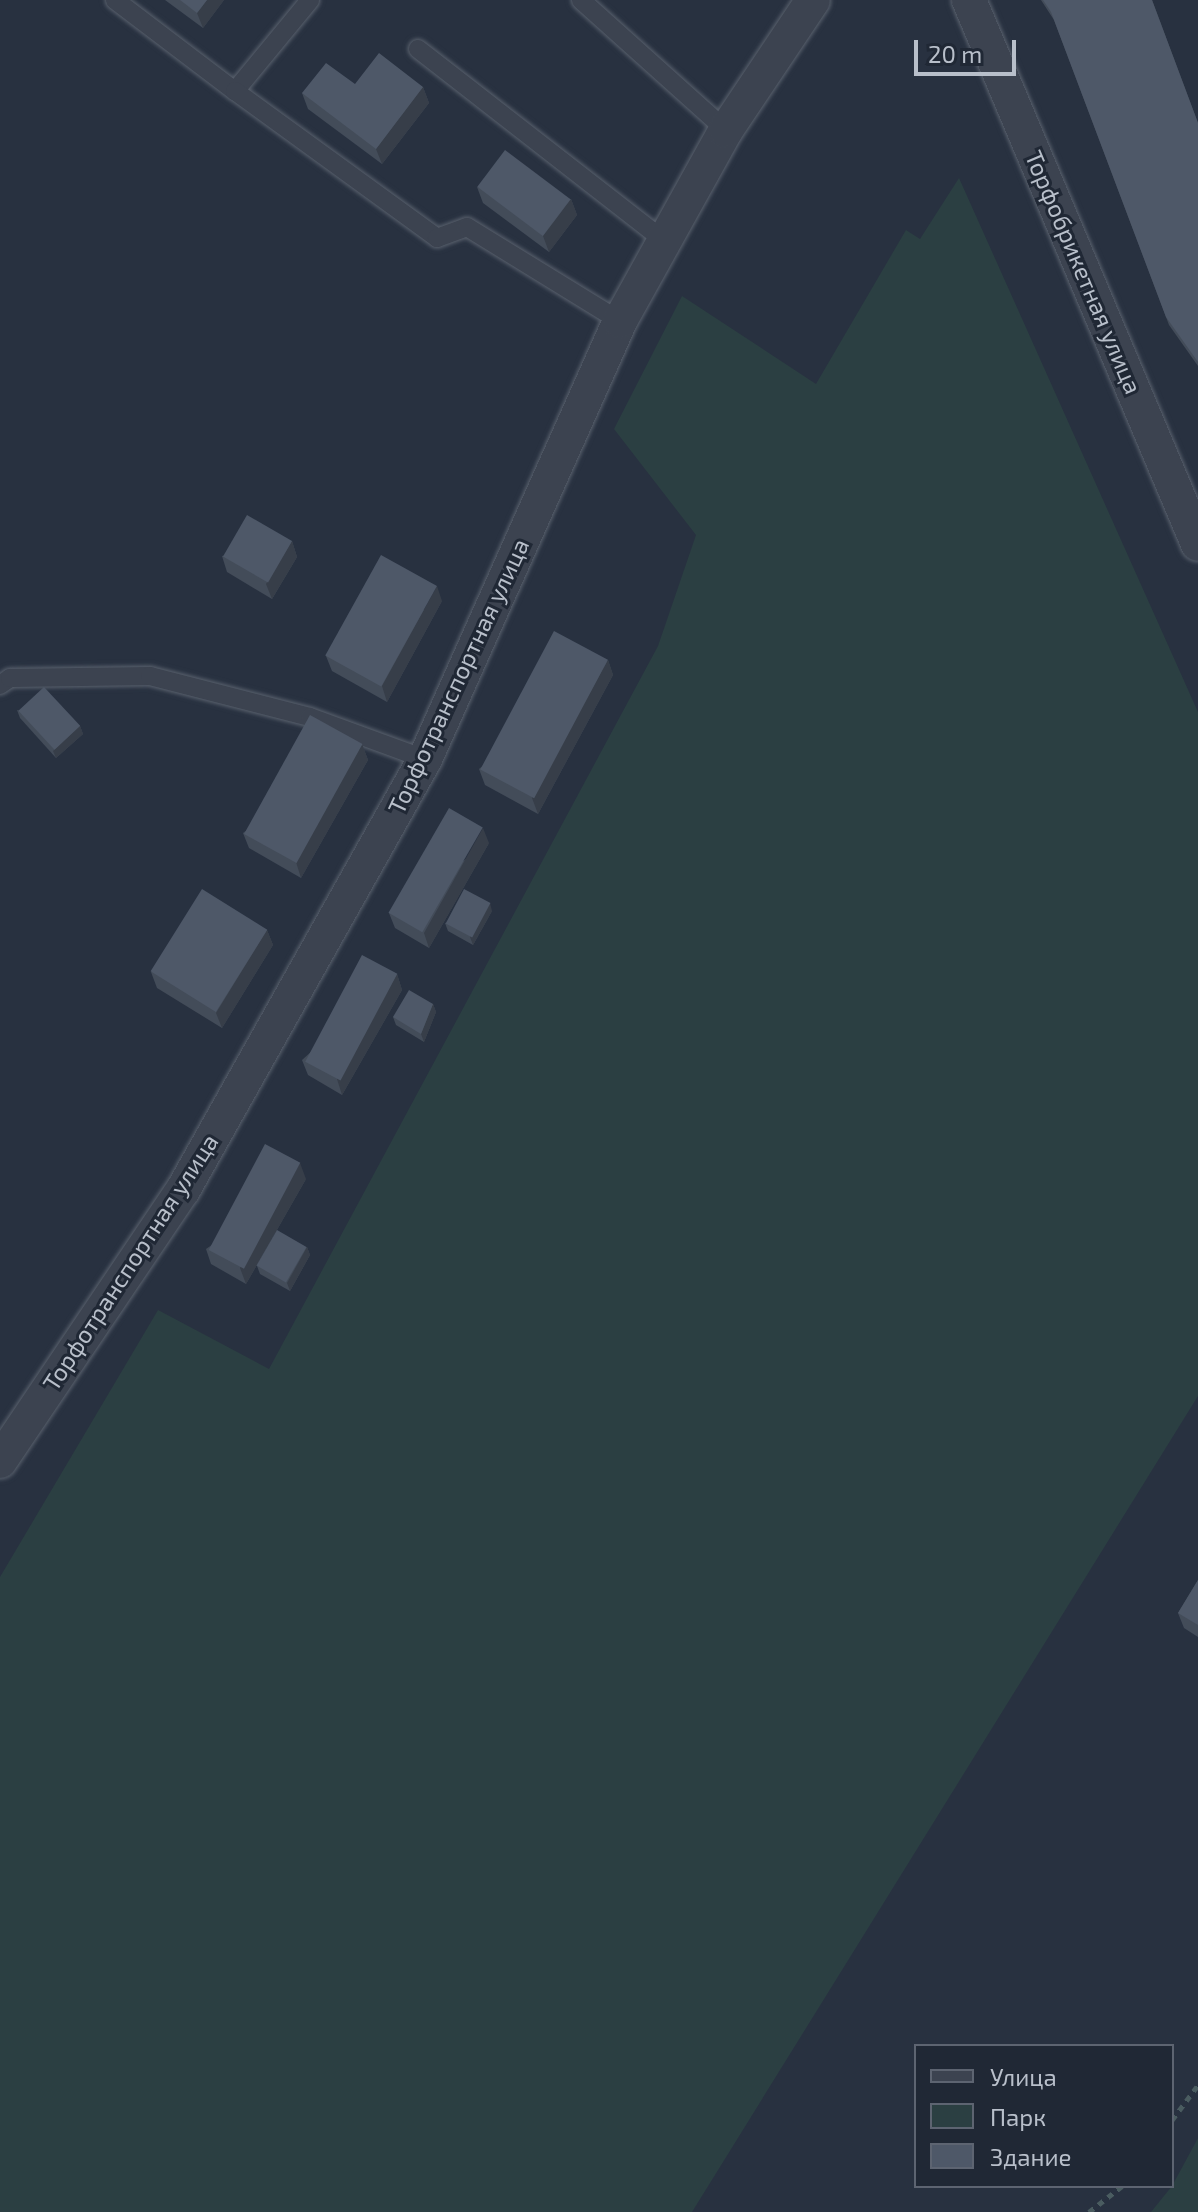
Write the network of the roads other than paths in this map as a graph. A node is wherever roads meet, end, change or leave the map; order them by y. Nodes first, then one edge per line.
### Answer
1 (115, 0) edge
2 (310, 0) edge
3 (581, 0) edge
4 (813, 0) edge
5 (969, 0) edge
6 (418, 49) dead end
7 (235, 91) junction
8 (726, 130) junction
9 (665, 241) junction
10 (620, 321) junction
11 (1198, 544) edge
12 (0, 685) edge
13 (425, 759) junction
14 (0, 1461) edge

1 - 7 lane
2 - 7 lane
3 - 8 lane
4 - 8 street, Торфотранспортная улица
5 - 11 street, Торфобрикетная улица
6 - 9 lane
7 - 10 lane
8 - 9 street, Торфотранспортная улица
9 - 10 street, Торфотранспортная улица
10 - 13 street, Торфотранспортная улица
12 - 13 lane
13 - 14 street, Торфотранспортная улица

